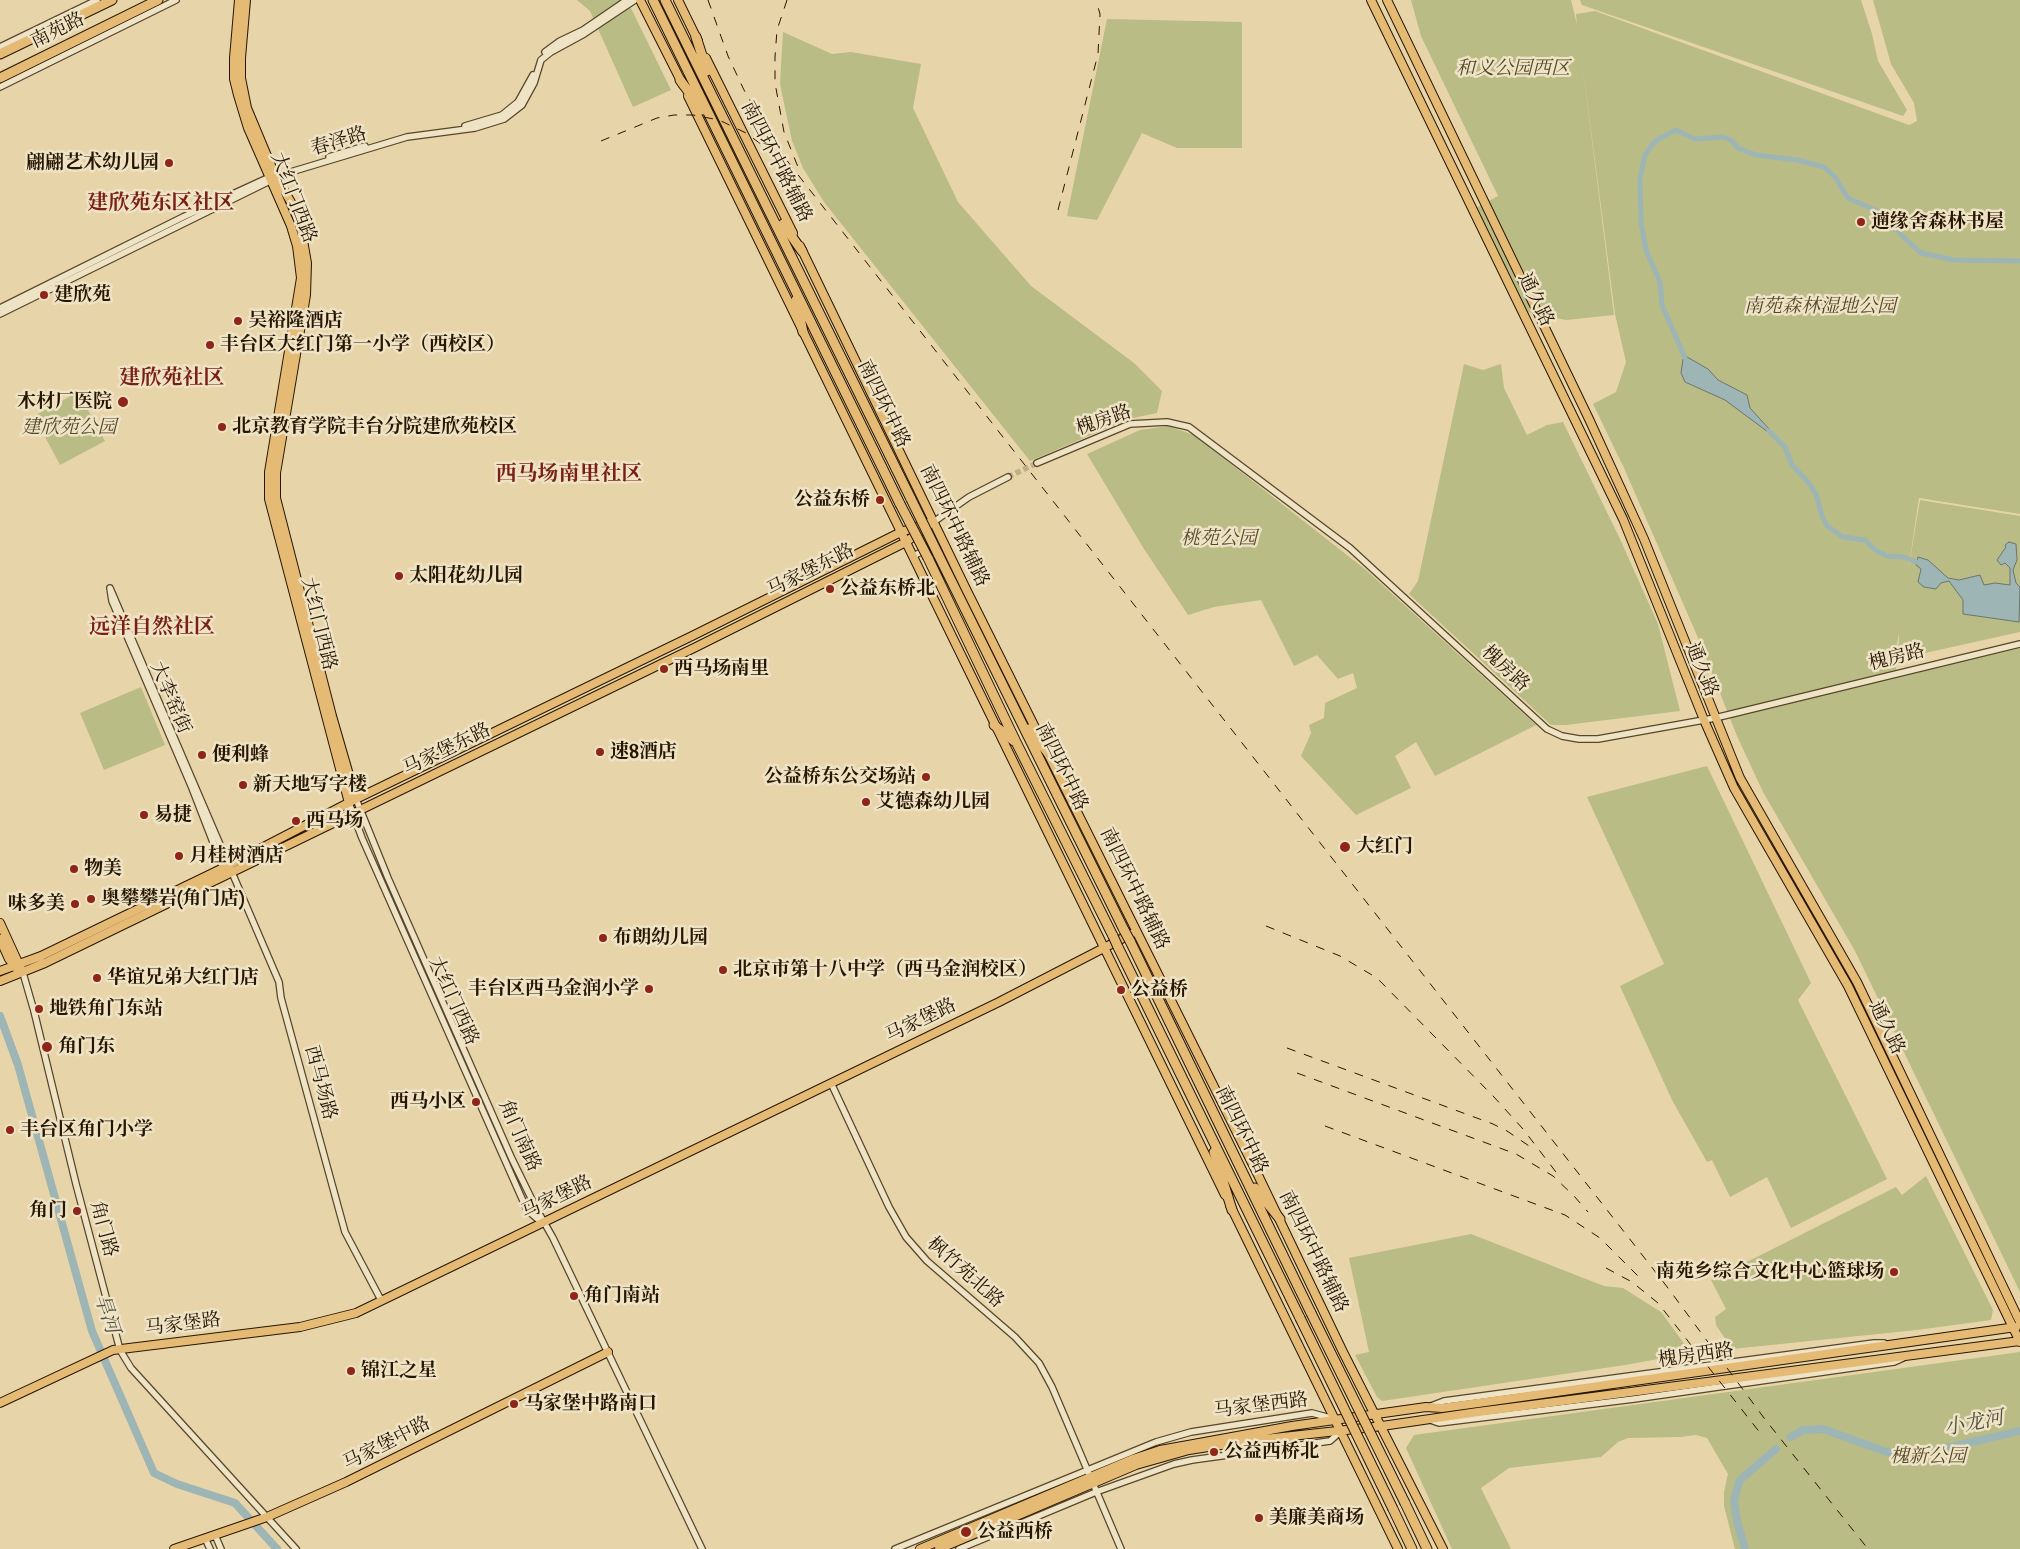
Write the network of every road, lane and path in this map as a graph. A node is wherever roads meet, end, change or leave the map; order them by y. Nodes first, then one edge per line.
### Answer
1 (97, 0) edge
2 (112, 0) edge
3 (158, 0) edge
4 (176, 0) edge
5 (239, 0) edge
6 (246, 0) edge
7 (627, 0) edge
8 (635, 0) edge
9 (640, 0) edge
10 (653, 0) edge
11 (666, 0) edge
12 (678, 0) edge
13 (1371, 0) edge
14 (1387, 0) edge
15 (696, 37) junction
16 (0, 48) edge
17 (0, 78) edge
18 (680, 80) junction
19 (0, 86) edge
20 (718, 104) junction
21 (717, 130) junction
22 (753, 175) junction
23 (273, 178) junction
24 (802, 251) junction
25 (793, 285) junction
26 (0, 308) edge
27 (0, 314) edge
28 (803, 332) junction
29 (1037, 463) tunnel mouth
30 (1008, 477) tunnel mouth
31 (935, 522) junction
32 (901, 532) junction
33 (944, 541) junction
34 (906, 542) junction
35 (913, 556) junction
36 (2020, 644) edge
37 (1017, 714) junction
38 (1715, 718) junction
39 (1704, 720) junction
40 (994, 725) junction
41 (1016, 742) junction
42 (1052, 758) junction
43 (353, 801) junction
44 (360, 810) junction
45 (352, 814) junction
46 (228, 868) junction
47 (0, 923) edge
48 (1137, 930) junction
49 (0, 939) edge
50 (1104, 948) junction
51 (16, 965) junction
52 (0, 971) edge
53 (23, 973) junction
54 (2, 980) edge
55 (831, 1083) junction
56 (1206, 1126) junction
57 (1243, 1171) junction
58 (1232, 1210) junction
59 (1280, 1219) junction
60 (543, 1223) junction
61 (381, 1300) junction
62 (2020, 1322) edge
63 (2016, 1327) edge
64 (2020, 1341) edge
65 (116, 1350) junction
66 (608, 1352) junction
67 (0, 1402) edge
68 (1376, 1414) junction
69 (1336, 1420) junction
70 (1382, 1426) junction
71 (1341, 1432) junction
72 (1089, 1476) junction
73 (1096, 1492) junction
74 (265, 1518) junction
75 (215, 1535) junction
76 (205, 1538) junction
77 (174, 1549) edge
78 (210, 1549) edge
79 (221, 1549) edge
80 (296, 1549) edge
81 (702, 1549) edge
82 (895, 1549) edge
83 (920, 1549) edge
84 (939, 1549) edge
85 (959, 1549) edge
86 (1121, 1549) edge
87 (1398, 1549) edge
88 (1412, 1549) edge
89 (1427, 1549) edge
90 (1443, 1549) edge

1 - 16 street
2 - 16 highway, 南苑路
3 - 17 highway, 南苑路
4 - 19 street
5 - 23 main road, 大红门西路
6 - 23 main road, 大红门西路
7 - 23 street, 春泽路
8 - 23 street, 春泽路
9 - 18 main road
10 - 21 highway, 南四环中路
11 - 20 highway, 南四环中路
12 - 15 main road, 南四环中路辅路
13 - 39 main road, 通久路
14 - 38 main road, 通久路
15 - 20 highway
15 - 24 main road, 南四环中路辅路
18 - 21 highway
18 - 28 main road
20 - 22 highway, 南四环中路
21 - 25 highway, 南四环中路
22 - 24 highway
22 - 37 highway, 南四环中路, bridge
23 - 26 street, 春泽路
23 - 27 street, 春泽路
23 - 43 main road, 大红门西路
23 - 43 main road, 大红门西路
24 - 31 main road, 南四环中路辅路
25 - 28 highway
25 - 41 highway, 南四环中路, bridge
28 - 32 main road
29 - 39 street, 槐房路
30 - 31 street
31 - 32 main road, 马家堡东路
31 - 33 main road, 南四环中路辅路
31 - 34 main road, 马家堡东路
32 - 34 main road
32 - 43 main road, 马家堡东路
33 - 35 street
33 - 42 main road, 南四环中路辅路
34 - 35 main road
34 - 44 main road, 马家堡东路
35 - 40 main road
36 - 38 street, 槐房路
37 - 42 highway
37 - 57 highway, 南四环中路, bridge
38 - 39 street, 槐房路
38 - 62 main road, 通久路
39 - 63 main road, 通久路
40 - 41 highway
40 - 50 main road
41 - 56 highway, 南四环中路, bridge
42 - 48 main road, 南四环中路辅路
43 - 44 street, 大红门西路
43 - 45 street, 大红门西路
43 - 46 main road, 马家堡东路
44 - 45 main road, 马家堡东路
44 - 60 street, 角门南路
45 - 46 main road, 马家堡东路
45 - 60 street, 大红门西路
46 - 46 street, 大李窑街
46 - 51 main road, 马家堡东路
46 - 53 main road, 马家堡东路
46 - 61 street, 西马场路
47 - 51 main road
48 - 50 main road, 马家堡路
48 - 59 main road, 南四环中路辅路
49 - 51 main road
50 - 55 main road, 马家堡路
50 - 58 main road
51 - 52 main road, 马家堡东路
51 - 53 main road
53 - 54 main road, 马家堡东路
53 - 65 street, 角门路
55 - 60 main road, 马家堡路
55 - 72 street, 枫竹苑北路
56 - 58 highway
56 - 88 highway, 南四环中路, bridge
57 - 59 highway
57 - 89 highway, 南四环中路, bridge
58 - 69 main road
59 - 68 main road, 南四环中路辅路
60 - 61 main road, 马家堡路
60 - 66 street, 角门南路
61 - 65 main road, 马家堡路
63 - 64 main road, 通久路
63 - 68 main road, 槐房西路
64 - 70 main road, 槐房西路
65 - 67 main road, 马家堡路
65 - 74 street, 角门路
66 - 74 main road, 马家堡中路
66 - 81 street, 角门南路
68 - 69 main road, 马家堡西路
68 - 70 main road, 南四环中路辅路
69 - 71 main road
69 - 72 main road, 马家堡西路
70 - 71 main road, 马家堡西路
70 - 90 main road, 南四环中路辅路
71 - 72 main road, 马家堡西路
71 - 73 street
71 - 87 main road
72 - 73 street, 枫竹苑北路
72 - 82 street, 马家堡西路
72 - 83 main road, 马家堡西路
72 - 84 main road, 马家堡西路
73 - 85 street
73 - 86 street, 枫竹苑北路
74 - 75 main road, 马家堡中路
74 - 80 street, 角门路
75 - 76 main road, 马家堡中路
75 - 79 street
76 - 77 main road, 马家堡中路
76 - 78 street

